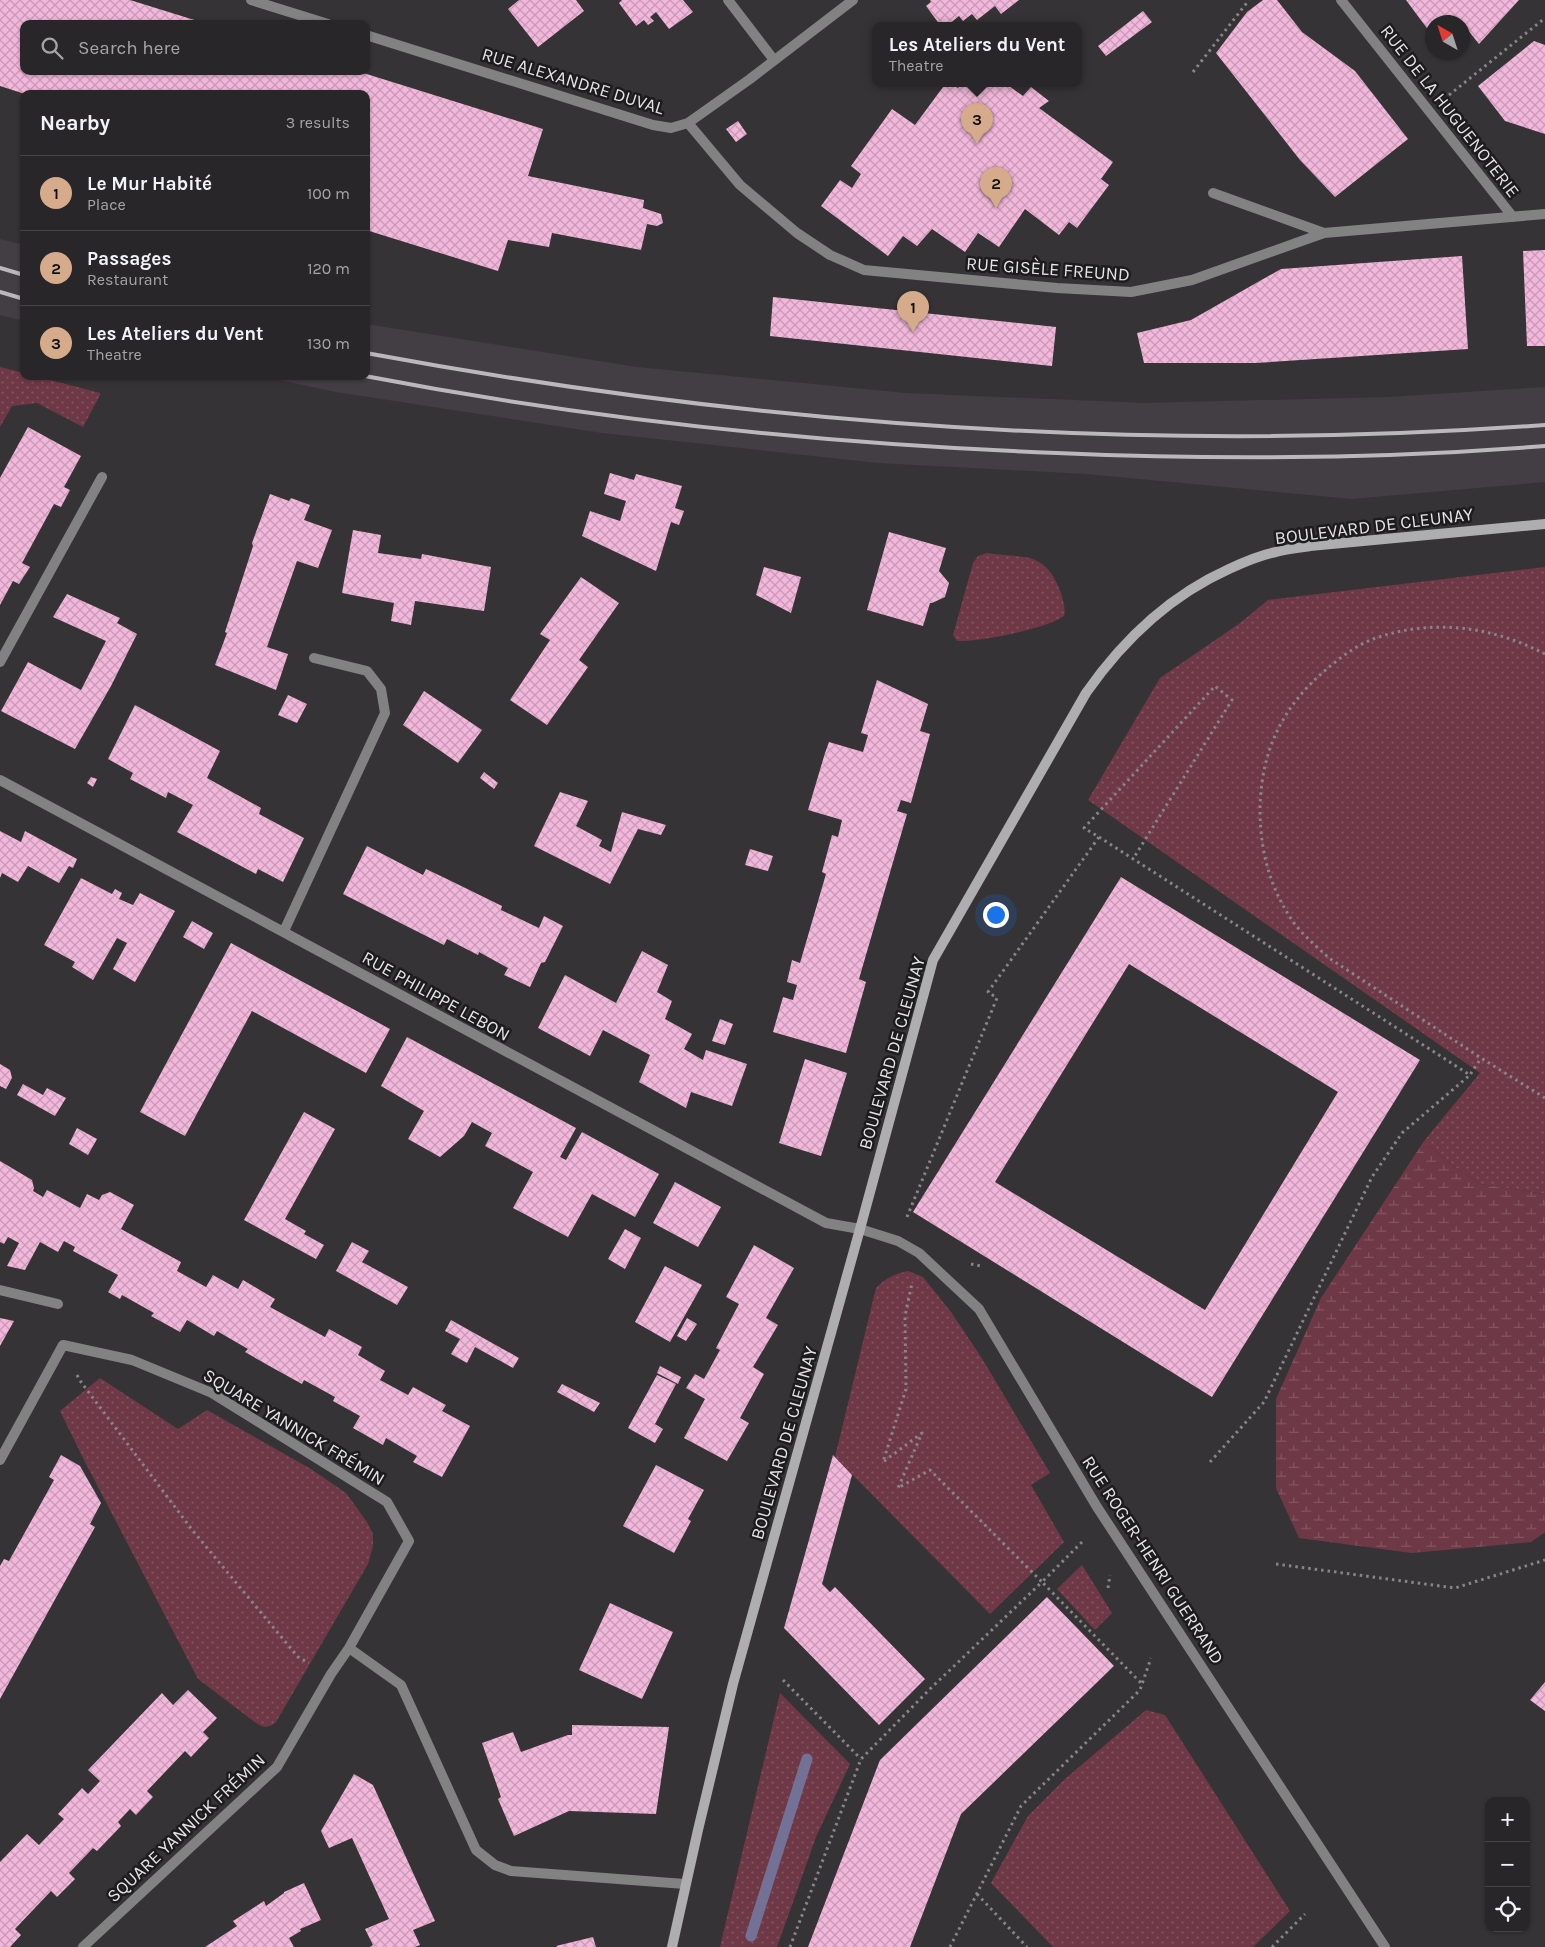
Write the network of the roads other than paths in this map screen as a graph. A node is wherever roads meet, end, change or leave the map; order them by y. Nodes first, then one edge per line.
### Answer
1 (251, 0) edge
2 (728, 0) edge
3 (853, 0) edge
4 (1341, 0) edge
5 (315, 20) edge
6 (370, 37) edge
7 (774, 60) junction
8 (688, 122) junction
9 (1213, 193) dead end
10 (1545, 214) edge
11 (1512, 216) junction
12 (1324, 233) junction
13 (102, 477) dead end
14 (1545, 524) edge
15 (314, 658) dead end
16 (0, 662) edge
17 (0, 780) edge
18 (284, 931) junction
19 (860, 1229) junction
20 (0, 1290) edge
21 (58, 1304) dead end
22 (0, 1460) edge
23 (349, 1648) junction
24 (685, 1884) junction
25 (83, 1947) edge
26 (672, 1947) edge
27 (1385, 1947) edge

1 - 5 street
2 - 7 street
3 - 7 street, RUE ALEXANDRE DUVAL
4 - 11 street, RUE DE LA HUGUENOTERIE
6 - 8 street, RUE ALEXANDRE DUVAL
7 - 8 street, RUE ALEXANDRE DUVAL
8 - 12 street, RUE GISÈLE FREUND
9 - 12 street
10 - 11 street, RUE DE LA HUGUENOTERIE
11 - 12 street, RUE GISÈLE FREUND
13 - 16 street
14 - 19 main road, BOULEVARD DE CLEUNAY
15 - 18 street
17 - 18 street, RUE PHILIPPE LEBON
18 - 19 street, RUE PHILIPPE LEBON
19 - 24 main road, BOULEVARD DE CLEUNAY
19 - 27 street, RUE ROGER-HENRI GUERRAND
20 - 21 street
22 - 23 street, SQUARE YANNICK FRÉMIN
23 - 24 street
23 - 25 street, SQUARE YANNICK FRÉMIN
24 - 26 main road, BOULEVARD DE CLEUNAY

